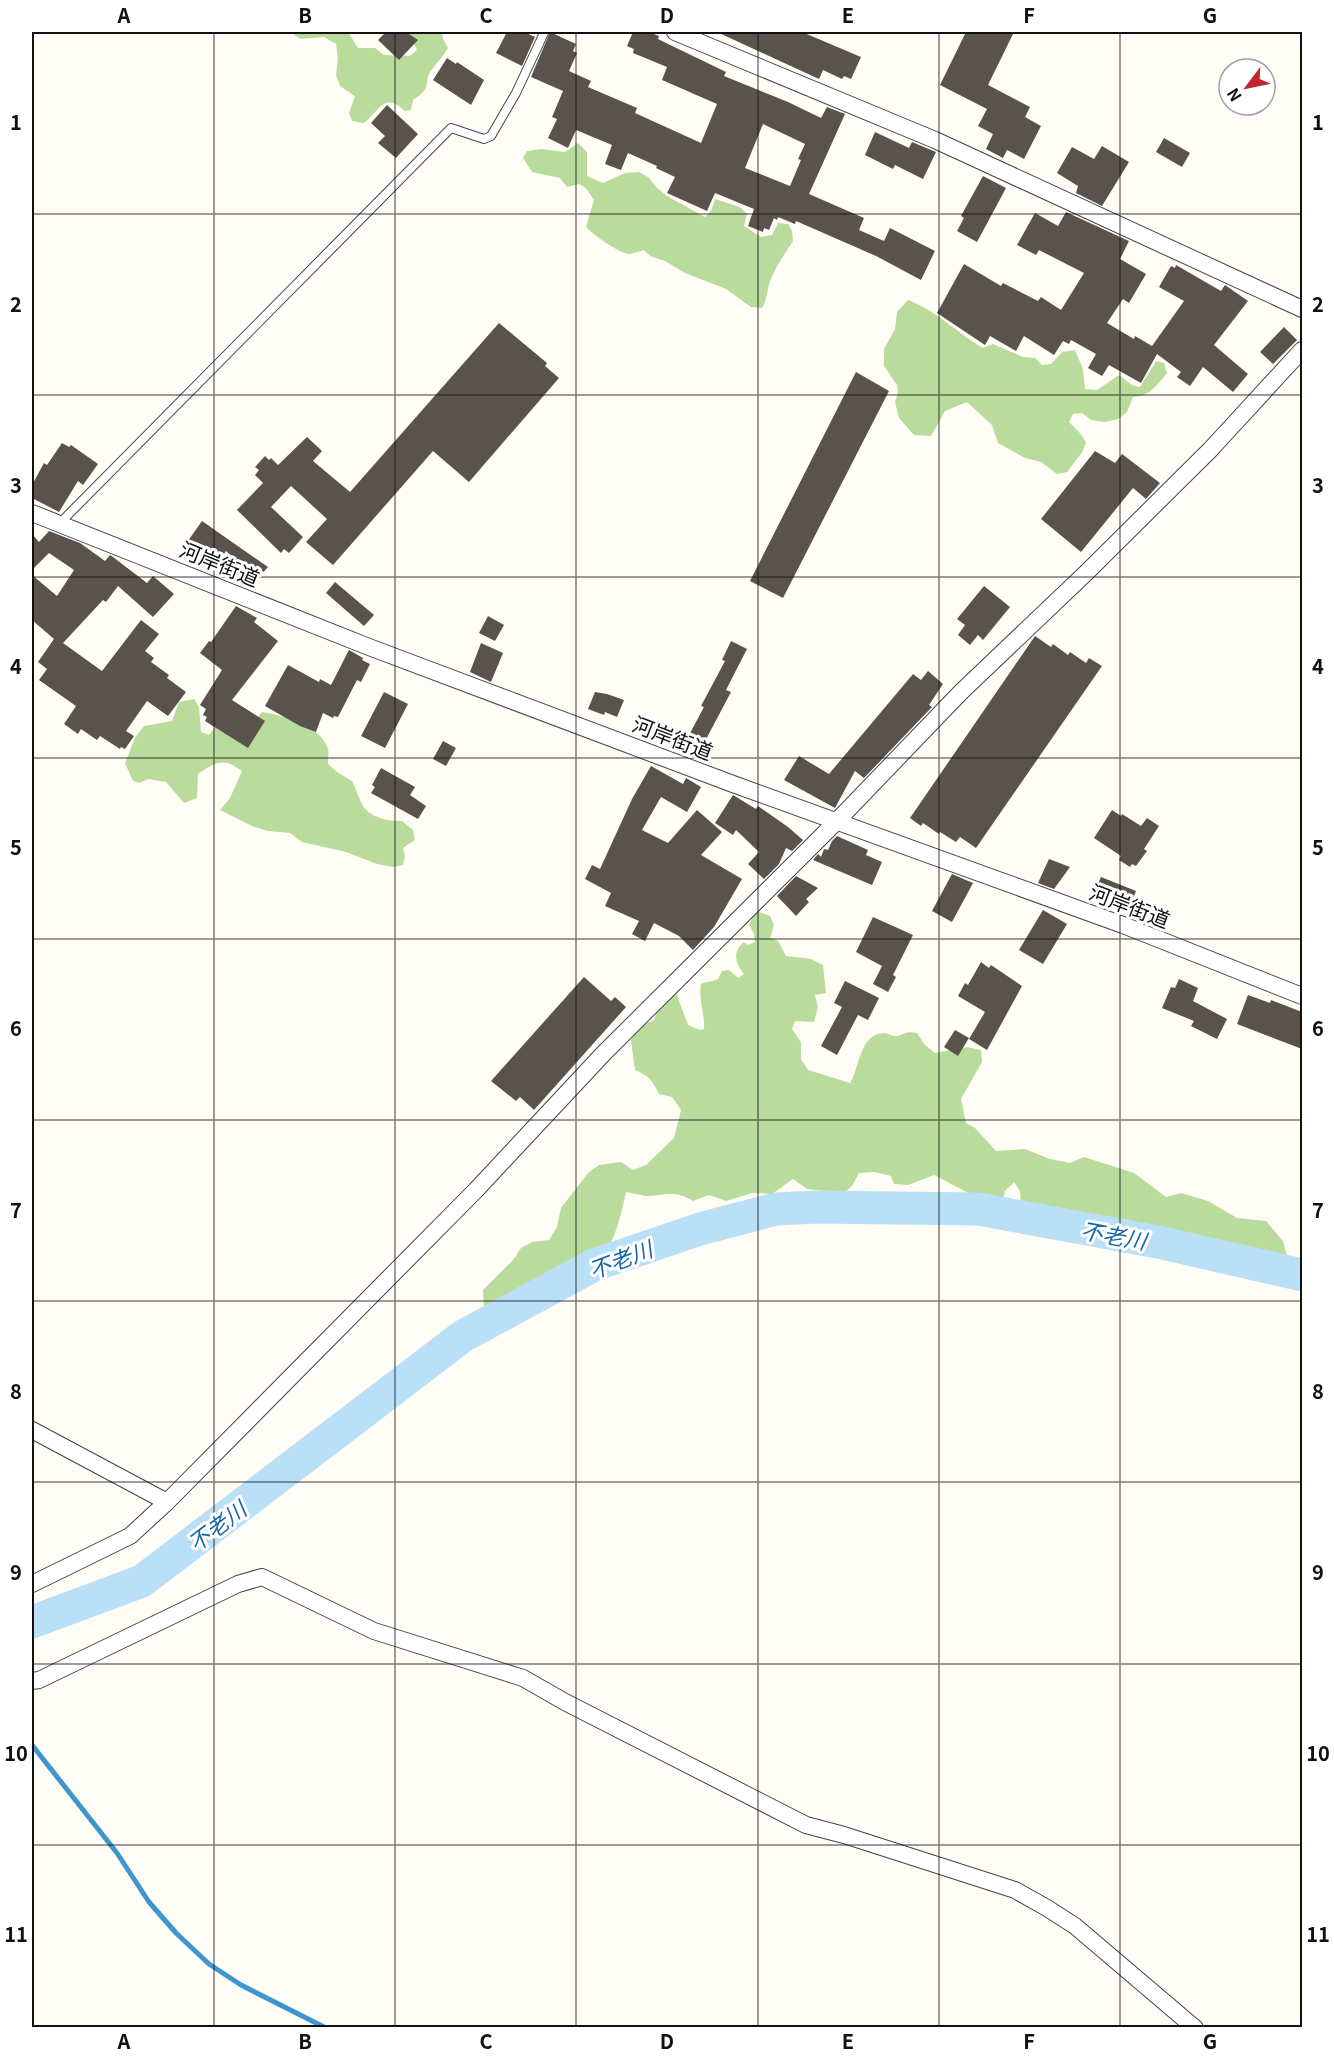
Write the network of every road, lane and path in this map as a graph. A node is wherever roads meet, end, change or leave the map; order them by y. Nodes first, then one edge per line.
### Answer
1 (542, 32) edge
2 (675, 32) edge
3 (1302, 309) edge
4 (1302, 350) edge
5 (32, 513) edge
6 (59, 524) junction
7 (836, 822) junction
8 (1302, 996) edge
9 (32, 1430) edge
10 (167, 1502) junction
11 (32, 1584) edge
12 (32, 1681) edge
13 (1195, 2028) edge

1 - 6 lane
2 - 3 street
4 - 7 street
5 - 6 street, 河岸街道
6 - 7 street, 河岸街道
7 - 8 street, 河岸街道
7 - 10 street
9 - 10 street
10 - 11 street
12 - 13 street

